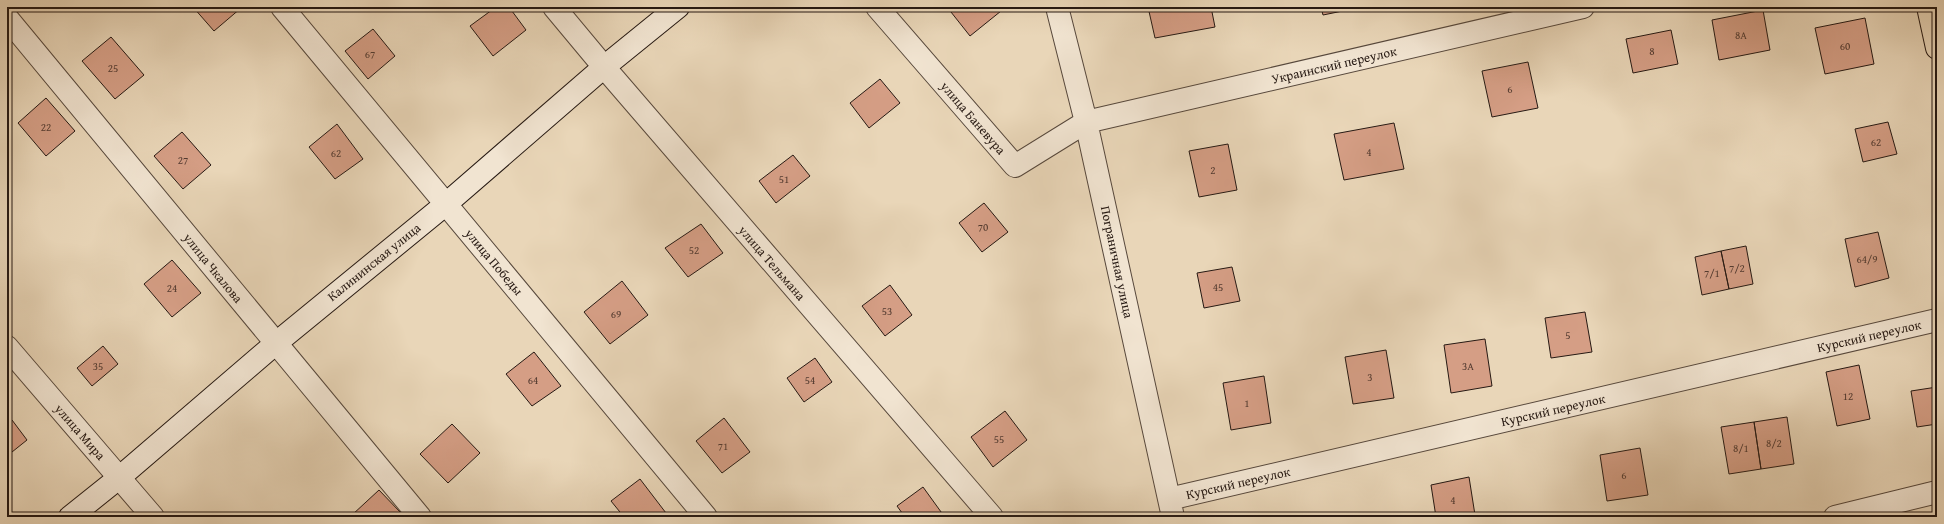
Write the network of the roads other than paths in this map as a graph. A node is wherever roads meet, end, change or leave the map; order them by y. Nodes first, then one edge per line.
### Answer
1 (282, 7) edge
2 (554, 7) edge
3 (678, 7) edge
4 (877, 7) edge
5 (1057, 7) edge
6 (1583, 7) edge
7 (1928, 7) edge
8 (7, 18) edge
9 (1937, 48) edge
10 (604, 67) junction
11 (1086, 122) junction
12 (446, 204) junction
13 (1937, 320) edge
14 (275, 344) junction
15 (7, 347) edge
16 (120, 477) junction
17 (1937, 492) edge
18 (1171, 508) edge
19 (70, 517) edge
20 (153, 517) edge
21 (420, 517) edge
22 (706, 517) edge
23 (992, 517) edge
24 (1835, 517) edge

1 - 12 street, улица Победы
2 - 10 street, улица Тельмана
3 - 10 street, Калининская улица
4 - 11 street, улица Баневура
5 - 11 street, Пограничная улица
6 - 11 street, Украинский переулок
7 - 9 main road
8 - 14 street, улица Чкалова
10 - 12 street, Калининская улица
10 - 23 street, улица Тельмана
11 - 18 street, Пограничная улица
12 - 14 street, Калининская улица
12 - 22 street, улица Победы
13 - 18 street, Курский переулок
14 - 16 street, Калининская улица
14 - 21 street, улица Чкалова
15 - 16 street, улица Мира
16 - 19 street, Калининская улица
16 - 20 street, улица Мира
17 - 24 street

